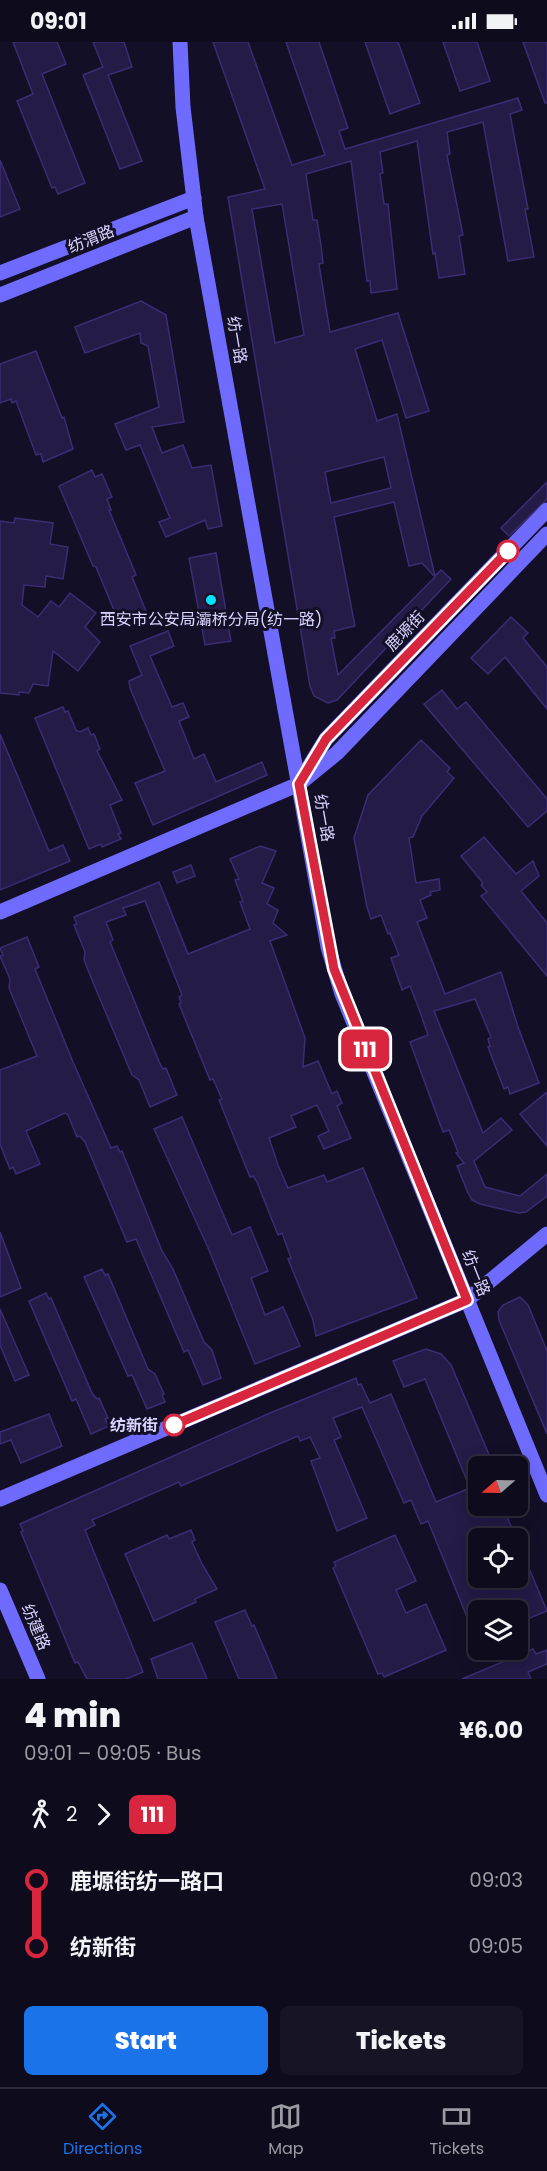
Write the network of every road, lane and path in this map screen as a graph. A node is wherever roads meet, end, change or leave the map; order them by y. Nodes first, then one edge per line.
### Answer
1 (180, 42) edge
2 (194, 198) junction
3 (196, 217) junction
4 (0, 273) edge
5 (0, 295) edge
6 (547, 510) edge
7 (547, 534) edge
8 (299, 784) junction
9 (0, 912) edge
10 (547, 1234) edge
11 (467, 1300) junction
12 (547, 1495) edge
13 (0, 1499) edge
14 (0, 1590) edge
15 (38, 1679) edge

1 - 2 street, 纺一路
2 - 3 street, 纺一路
2 - 4 street, 纺渭路
3 - 5 street, 纺渭路
3 - 8 street, 纺一路
6 - 8 street, 鹿塬街
7 - 8 street
8 - 9 street
8 - 11 street, 纺一路
10 - 11 street
11 - 12 street, 纺一路
11 - 13 street
14 - 15 street, 纺建路

